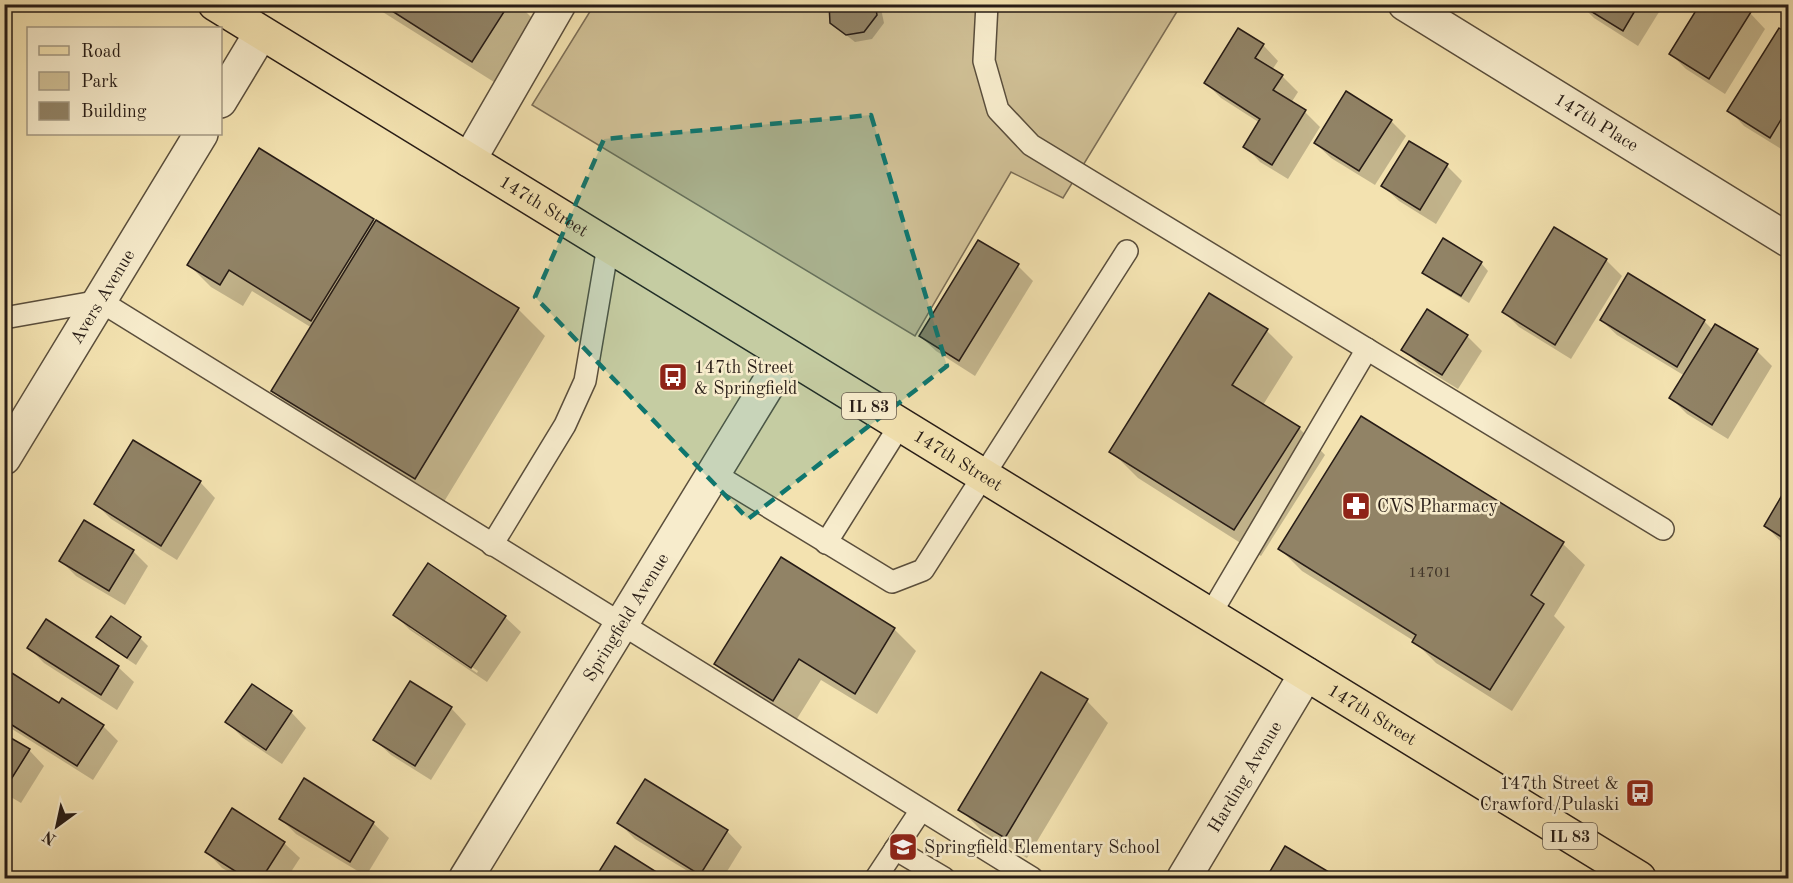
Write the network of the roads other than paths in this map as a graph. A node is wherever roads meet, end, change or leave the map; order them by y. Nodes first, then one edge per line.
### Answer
1 (559, 4) edge
2 (987, 4) edge
3 (1405, 4) edge
4 (240, 15) edge
5 (222, 92) edge
6 (200, 135) edge
7 (469, 160) junction
8 (1788, 240) edge
9 (608, 246) junction
10 (1127, 251) dead end
11 (99, 301) junction
12 (4, 318) edge
13 (1367, 350) junction
14 (786, 355) junction
15 (900, 425) junction
16 (4, 458) edge
17 (713, 473) junction
18 (983, 476) junction
19 (1663, 529) dead end
20 (826, 543) junction
21 (492, 544) junction
22 (1210, 615) junction
23 (621, 624) junction
24 (1306, 674) junction
25 (921, 810) junction
26 (896, 849) junction
27 (1622, 874) edge
28 (466, 879) edge
29 (876, 879) edge
30 (944, 879) edge
31 (1032, 879) edge
32 (1184, 879) edge

1 - 7 street
2 - 13 lane
3 - 8 street, 147th Place
4 - 5 street
4 - 7 main road, 147th Street / IL 83
6 - 11 street, Avers Avenue
7 - 9 main road, 147th Street / IL 83
9 - 14 main road, 147th Street / IL 83
9 - 21 lane
10 - 18 lane
11 - 12 lane
11 - 16 street, Avers Avenue
11 - 21 lane
13 - 19 lane
13 - 22 lane
14 - 15 main road, 147th Street / IL 83
14 - 17 street, Springfield Avenue
15 - 18 main road, 147th Street / IL 83
15 - 20 lane
17 - 20 lane
17 - 23 street, Springfield Avenue
18 - 20 lane
18 - 22 main road, 147th Street / IL 83
21 - 23 lane
22 - 24 main road, 147th Street / IL 83
23 - 25 lane
23 - 28 street, Springfield Avenue
24 - 27 main road, 147th Street / IL 83
24 - 32 street, Harding Avenue
25 - 26 lane
25 - 31 lane
26 - 29 lane
26 - 30 lane

